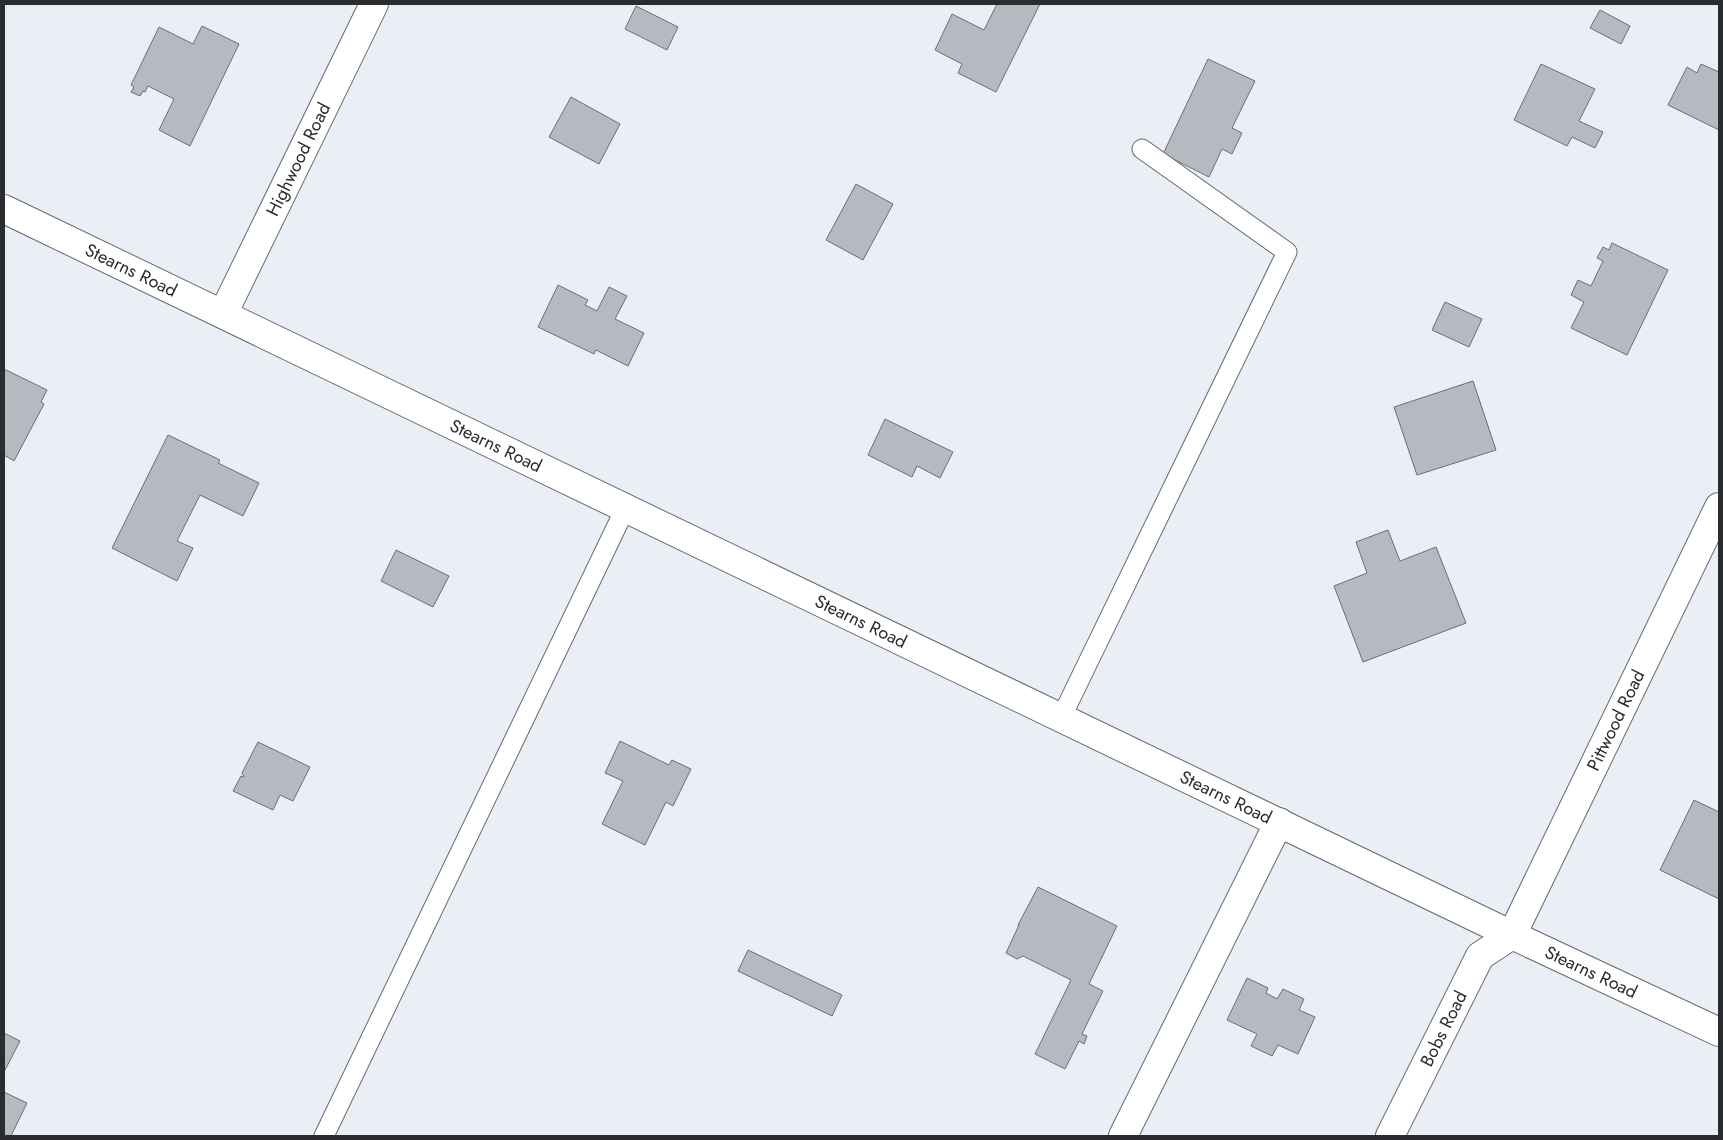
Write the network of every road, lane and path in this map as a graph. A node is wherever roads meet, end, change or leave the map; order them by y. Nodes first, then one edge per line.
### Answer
1 (374, 4) edge
2 (1142, 148) dead end
3 (4, 209) edge
4 (223, 314) junction
5 (1719, 507) edge
6 (625, 509) junction
7 (1061, 718) junction
8 (1279, 822) junction
9 (1512, 935) junction
10 (1719, 1032) edge
11 (324, 1136) edge
12 (1123, 1136) edge
13 (1390, 1136) edge

1 - 4 street, Highwood Road
2 - 7 lane
3 - 4 street, Stearns Road
4 - 6 street, Stearns Road
5 - 9 street, Pittwood Road
6 - 7 street, Stearns Road
6 - 11 lane
7 - 8 street, Stearns Road
8 - 9 street, Stearns Road
8 - 12 street
9 - 10 street, Stearns Road
9 - 13 street, Bobs Road

